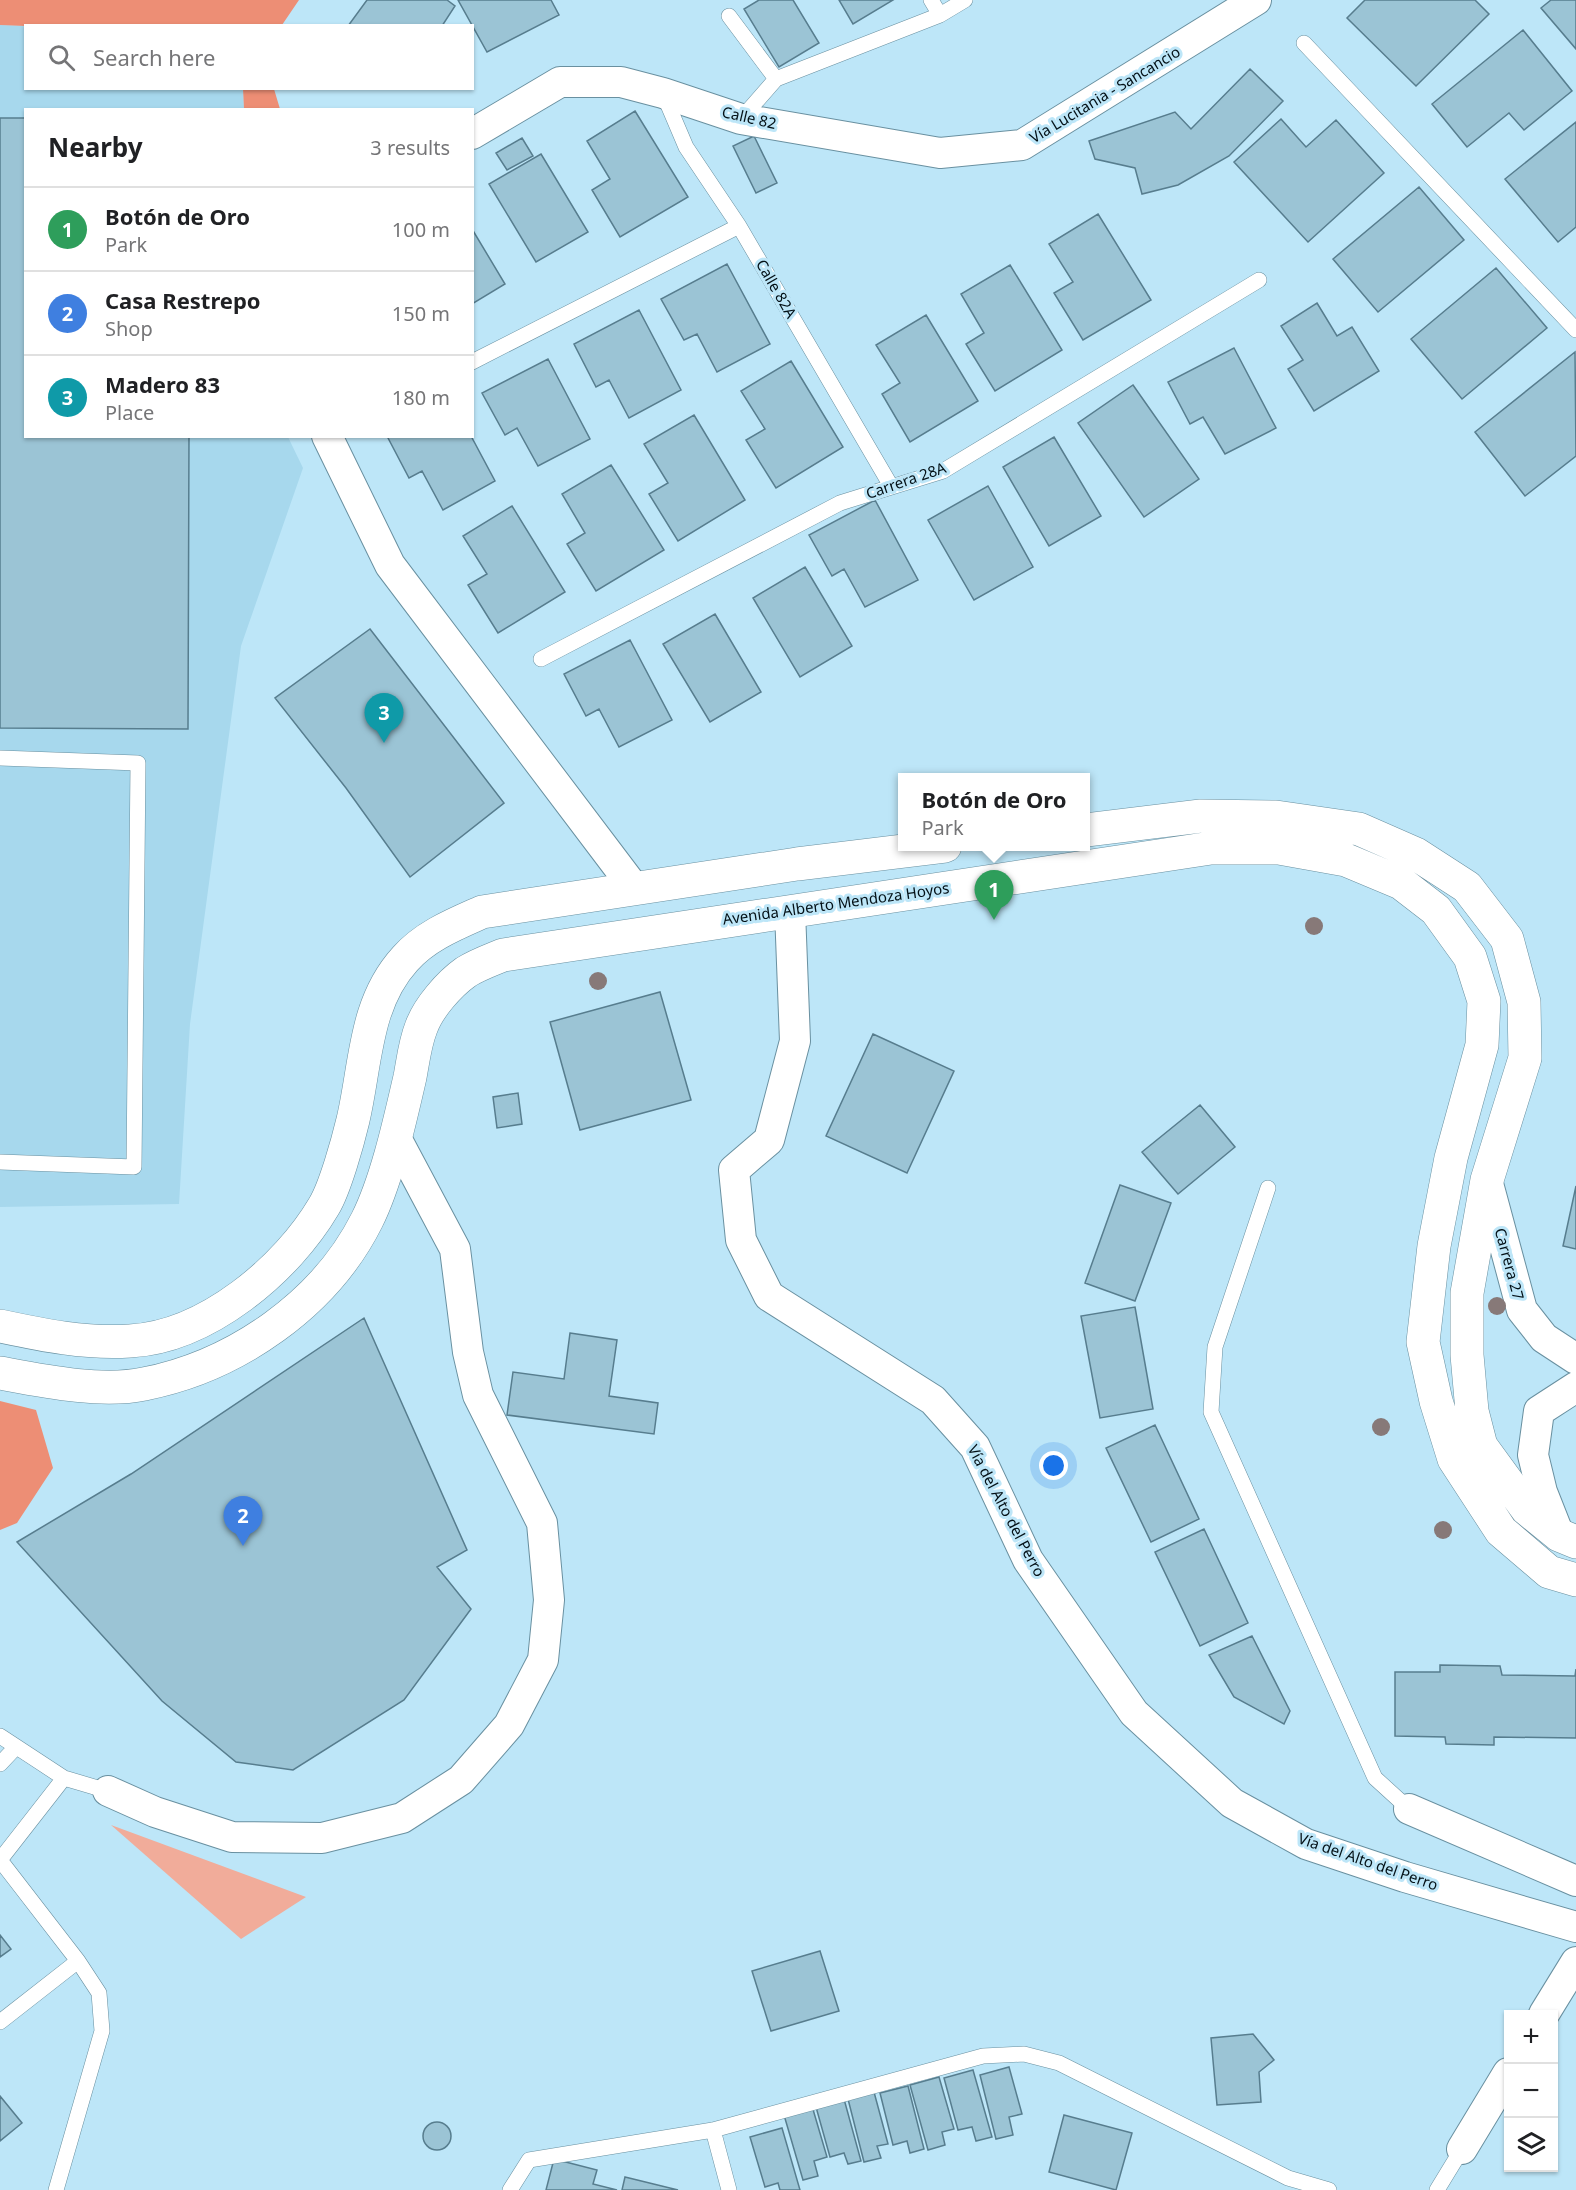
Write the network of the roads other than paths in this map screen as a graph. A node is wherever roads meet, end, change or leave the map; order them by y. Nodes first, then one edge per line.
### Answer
1 (932, 0) edge
2 (965, 0) edge
3 (1256, 0) edge
4 (940, 15) junction
5 (729, 16) dead end
6 (1304, 43) dead end
7 (776, 79) junction
8 (663, 93) junction
9 (741, 119) junction
10 (474, 133) edge
11 (940, 153) joint
12 (739, 226) junction
13 (1259, 280) dead end
14 (1576, 330) edge
15 (474, 361) edge
16 (328, 438) edge
17 (891, 486) junction
18 (541, 659) dead end
19 (0, 758) edge
20 (1090, 830) edge
21 (904, 851) edge
22 (635, 889) junction
23 (790, 911) junction
24 (396, 1138) junction
25 (0, 1162) edge
26 (1487, 1180) junction
27 (1268, 1188) dead end
28 (0, 1326) edge
29 (1576, 1359) edge
30 (0, 1373) edge
31 (1576, 1387) edge
32 (1568, 1538) edge
33 (1576, 1580) edge
34 (0, 1736) edge
35 (16, 1747) junction
36 (0, 1764) edge
37 (64, 1778) junction
38 (108, 1791) joint
39 (1408, 1809) joint
40 (0, 1860) edge
41 (1576, 1881) edge
42 (1576, 1927) edge
43 (78, 1961) junction
44 (1576, 1962) edge
45 (1546, 2010) edge
46 (0, 2022) edge
47 (1504, 2081) edge
48 (713, 2130) junction
49 (1462, 2149) joint
50 (56, 2190) edge
51 (510, 2190) edge
52 (729, 2190) edge
53 (1329, 2190) edge
54 (1437, 2190) edge

1 - 4 lane
2 - 4 lane
3 - 11 street, Vía Lucitania - Sancancio
4 - 7 lane
5 - 7 lane
6 - 14 lane
7 - 9 lane
8 - 9 street, Calle 82
8 - 10 street, Calle 82
8 - 12 lane, Calle 82A
9 - 11 street, Calle 82
12 - 15 lane
12 - 17 lane, Calle 82A
13 - 17 lane, Carrera 28A
16 - 22 street
17 - 18 lane, Carrera 28A
19 - 25 lane
20 - 26 main road
21 - 22 main road
22 - 28 main road
23 - 24 main road, Avenida Alberto Mendoza Hoyos
23 - 33 main road, Avenida Alberto Mendoza Hoyos
23 - 42 street, Vía del Alto del Perro
24 - 30 main road, Avenida Alberto Mendoza Hoyos
24 - 38 street
26 - 29 street, Carrera 27
26 - 32 main road
27 - 39 lane
31 - 32 street
34 - 35 lane
35 - 36 lane
35 - 37 lane
37 - 38 lane
37 - 40 lane
39 - 41 street
40 - 43 lane
43 - 46 lane
43 - 50 lane
44 - 45 street
47 - 49 street
48 - 51 lane
48 - 52 lane
48 - 53 lane
49 - 54 lane

